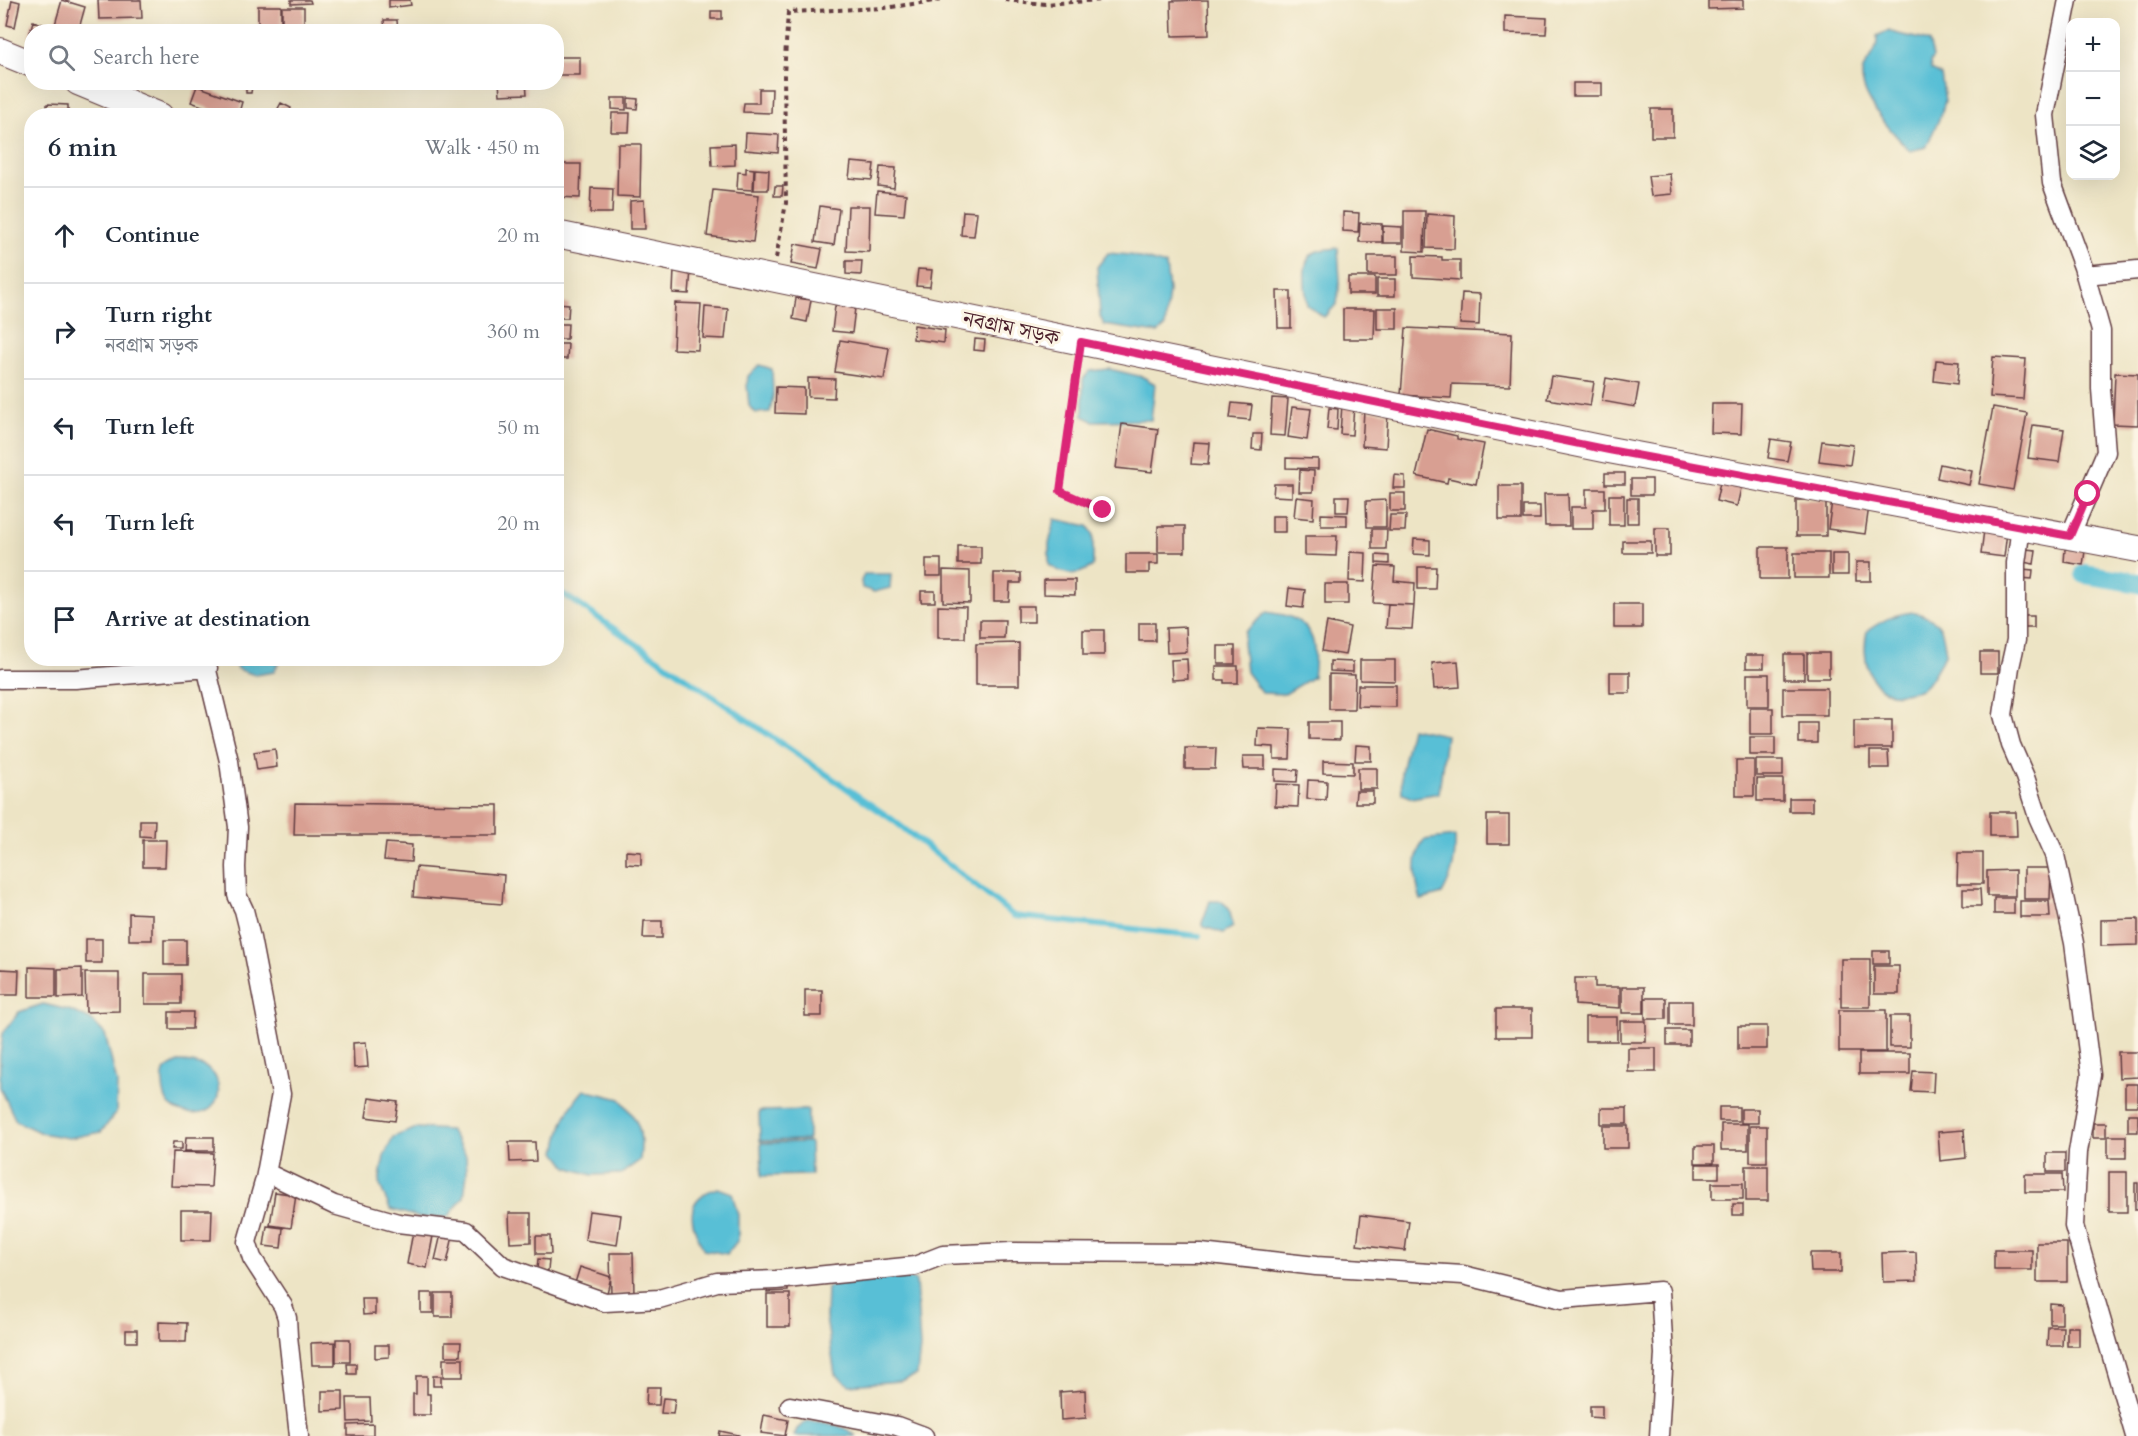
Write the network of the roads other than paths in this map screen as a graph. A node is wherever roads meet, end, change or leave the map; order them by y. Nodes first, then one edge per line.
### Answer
1 (2068, 0) edge
2 (0, 51) edge
3 (24, 61) edge
4 (97, 90) edge
5 (141, 108) edge
6 (564, 236) edge
7 (2138, 270) edge
8 (2085, 275) junction
9 (2021, 527) junction
10 (2070, 536) junction
11 (2138, 549) edge
12 (181, 666) edge
13 (207, 666) edge
14 (0, 679) edge
15 (267, 1173) junction
16 (790, 1406) dead end
17 (299, 1436) edge
18 (924, 1436) edge
19 (1659, 1436) edge
20 (2134, 1436) edge

1 - 8 street
2 - 3 main road
4 - 5 main road
6 - 9 main road, নবগ্রাম সড়ক
7 - 8 street
8 - 10 street
9 - 10 main road, নবগ্রাম সড়ক
9 - 20 street
10 - 11 main road, নবগ্রাম সড়ক
12 - 14 street
13 - 15 street
15 - 17 street
15 - 19 street
16 - 18 street

